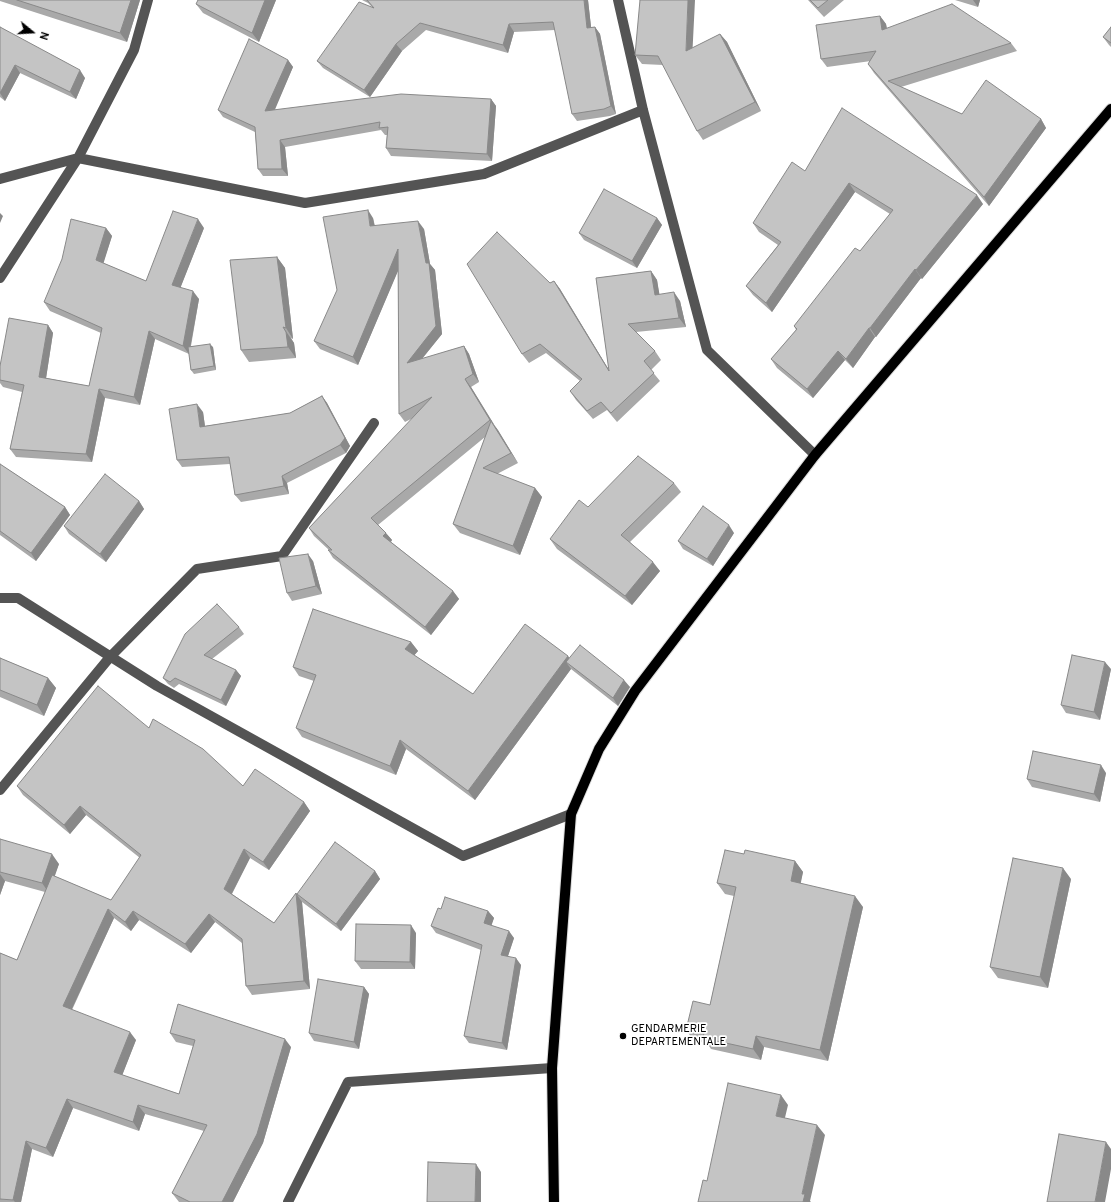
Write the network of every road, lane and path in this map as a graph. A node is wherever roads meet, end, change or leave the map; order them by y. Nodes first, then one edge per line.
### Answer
1 (148, 0) edge
2 (618, 0) edge
3 (1111, 109) edge
4 (642, 110) junction
5 (78, 158) junction
6 (0, 179) edge
7 (0, 278) edge
8 (374, 424) dead end
9 (815, 455) junction
10 (0, 598) edge
11 (110, 657) junction
12 (0, 790) edge
13 (571, 814) junction
14 (552, 1068) junction
15 (288, 1202) edge
16 (554, 1202) edge

1 - 5 street
2 - 4 street
3 - 9 main road
4 - 5 street
4 - 9 street
5 - 6 street
5 - 7 street
8 - 11 street
9 - 13 main road
10 - 11 street
11 - 12 street
11 - 13 street
13 - 14 main road
14 - 15 street
14 - 16 main road

